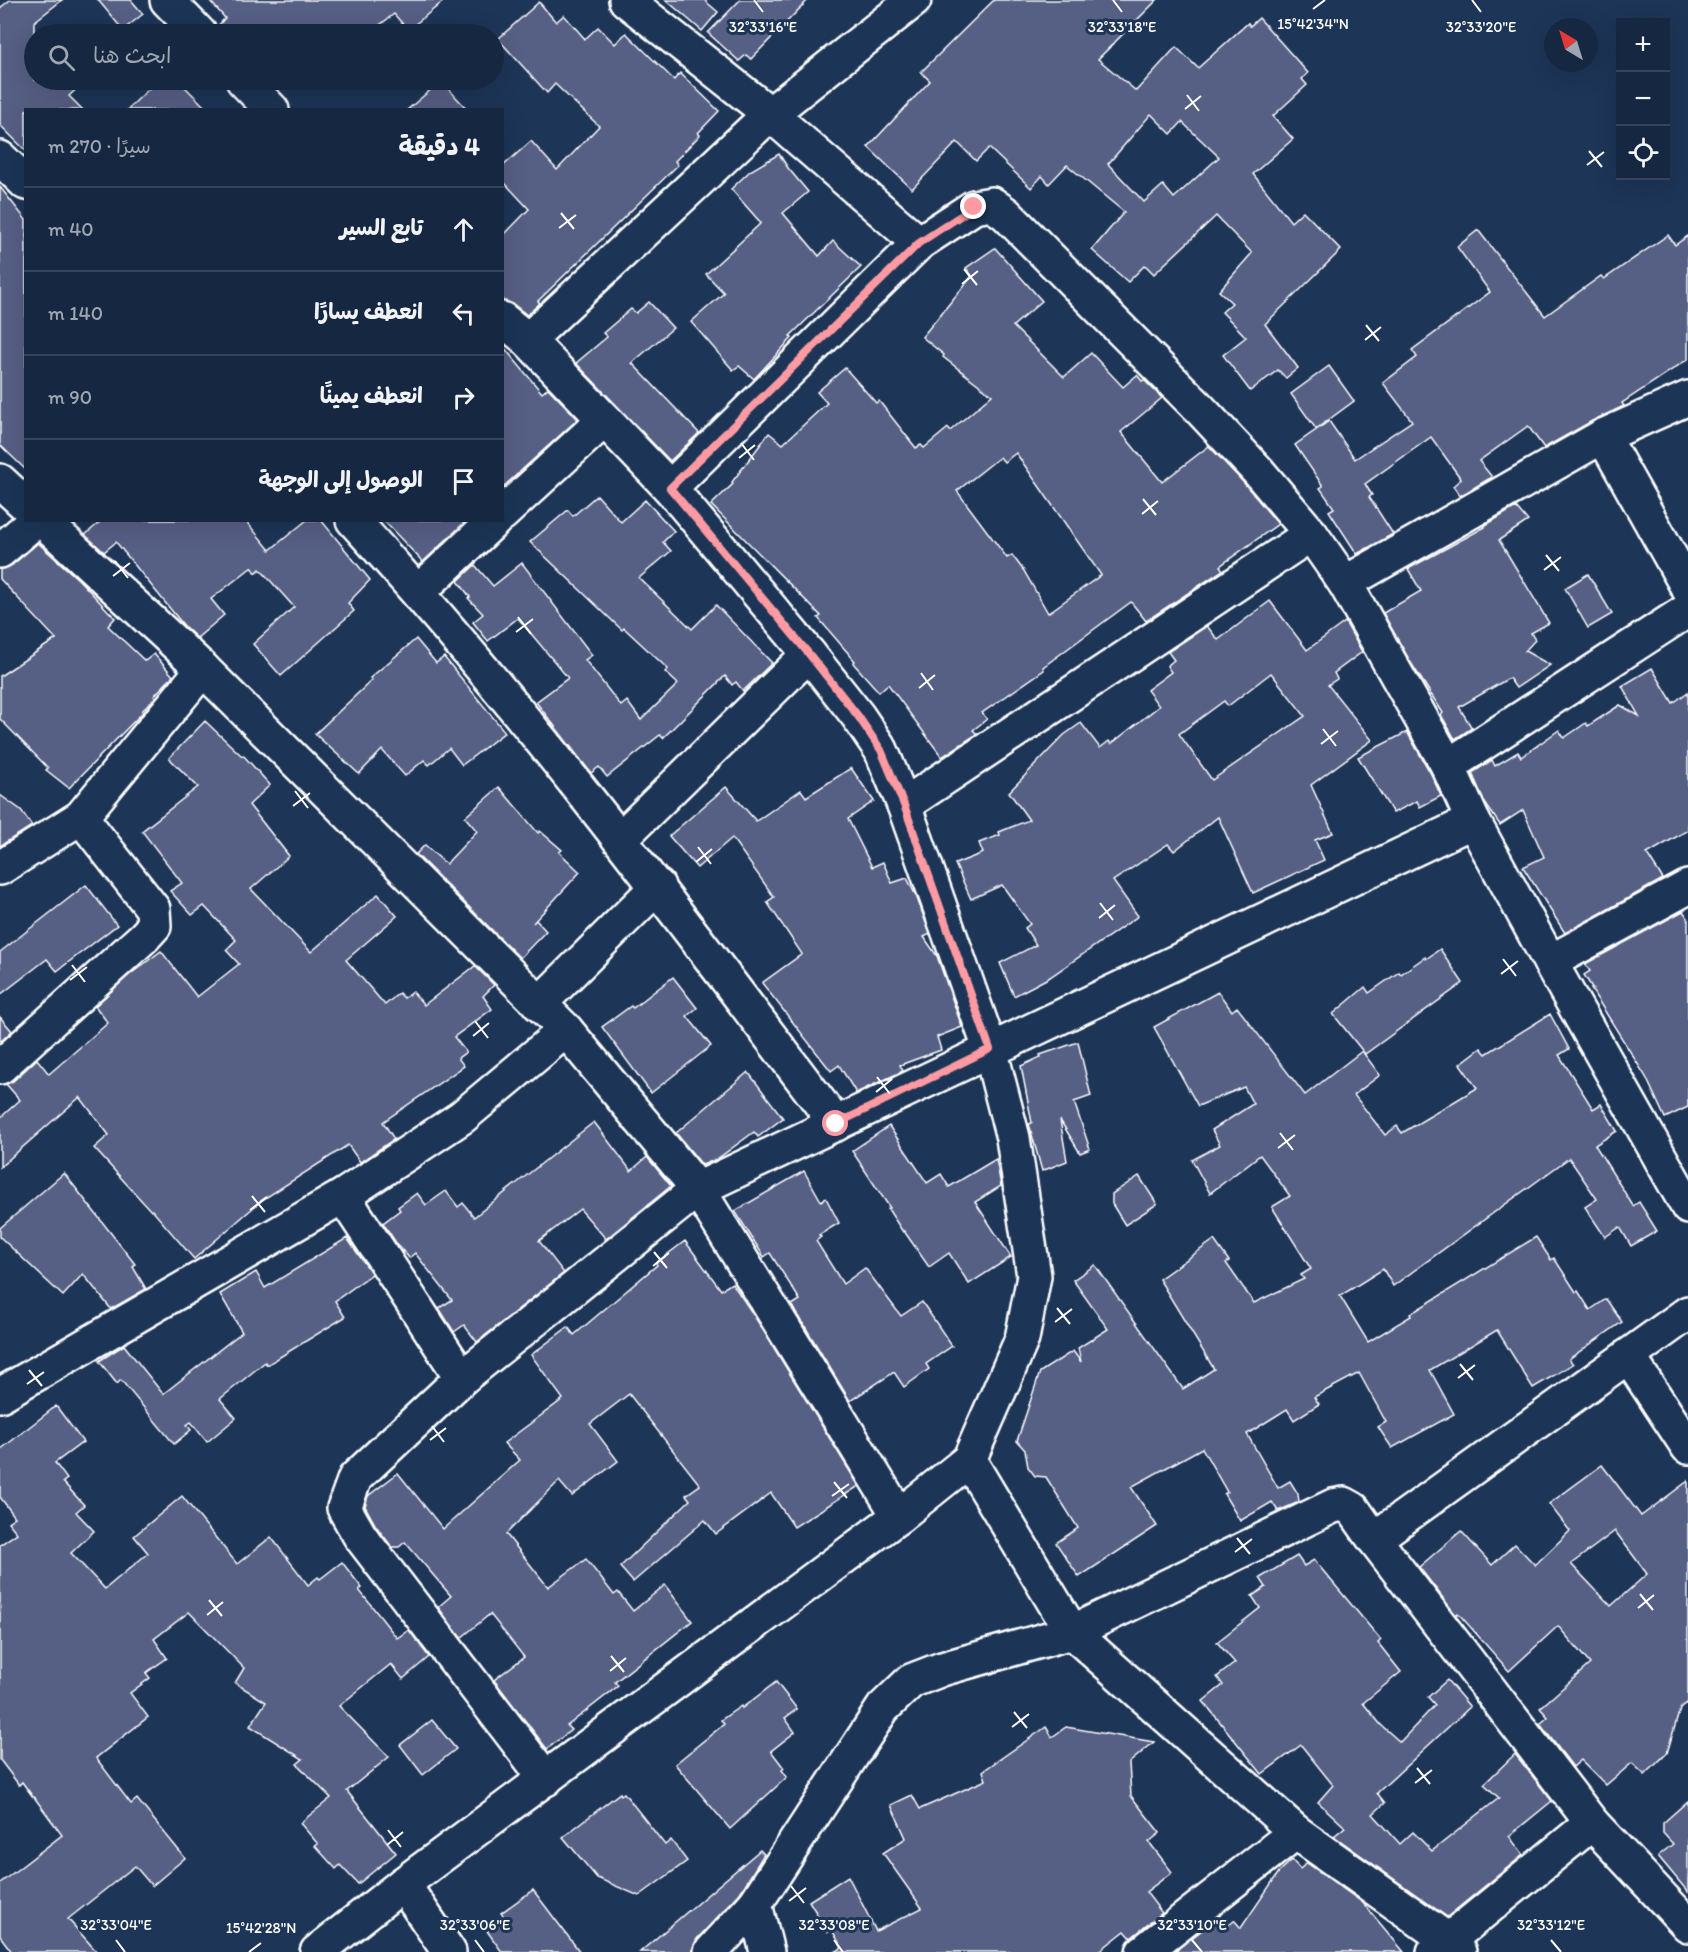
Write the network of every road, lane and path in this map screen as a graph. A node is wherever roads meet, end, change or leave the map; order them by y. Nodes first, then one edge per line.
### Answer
1 (167, 0) edge
2 (626, 0) edge
3 (914, 0) edge
4 (190, 24) edge
5 (253, 90) edge
6 (270, 108) edge
7 (770, 114) junction
8 (0, 158) edge
9 (24, 181) edge
10 (919, 243) junction
11 (504, 322) edge
12 (528, 340) junction
13 (1688, 398) edge
14 (604, 420) junction
15 (1604, 436) junction
16 (0, 481) edge
17 (670, 488) junction
18 (24, 503) edge
19 (504, 512) edge
20 (34, 522) edge
21 (44, 522) edge
22 (355, 522) edge
23 (493, 522) edge
24 (1311, 534) junction
25 (0, 551) edge
26 (1345, 583) junction
27 (1688, 588) edge
28 (418, 592) junction
29 (1688, 610) edge
30 (809, 654) junction
31 (203, 669) junction
32 (1448, 766) junction
33 (904, 805) junction
34 (81, 817) junction
35 (1473, 821) junction
36 (620, 839) junction
37 (0, 868) edge
38 (658, 886) junction
39 (1688, 887) edge
40 (1550, 962) junction
41 (539, 1004) junction
42 (566, 1030) junction
43 (990, 1049) junction
44 (0, 1067) edge
45 (836, 1124) junction
46 (698, 1189) junction
47 (343, 1196) junction
48 (1688, 1207) edge
49 (1688, 1313) edge
50 (1628, 1356) junction
51 (462, 1378) junction
52 (0, 1395) edge
53 (1688, 1448) edge
54 (969, 1460) junction
55 (899, 1516) junction
56 (1374, 1539) junction
57 (1072, 1632) junction
58 (546, 1779) junction
59 (1592, 1823) junction
60 (1296, 1832) junction
61 (403, 1884) junction
62 (755, 1904) junction
63 (1688, 1925) edge
64 (1447, 1948) edge
65 (317, 1952) edge
66 (449, 1952) edge
67 (711, 1952) edge
68 (766, 1952) edge
69 (1143, 1952) edge

1 - 4 street
2 - 7 street
3 - 7 street
5 - 6 street
7 - 10 street
7 - 12 street
8 - 9 street
10 - 17 street
10 - 24 street
11 - 12 street
12 - 14 street
13 - 15 street
14 - 17 street
14 - 19 street
15 - 26 street
15 - 27 street
16 - 18 street
17 - 30 street
20 - 25 street
21 - 31 street
22 - 28 street
23 - 28 street
24 - 26 street
24 - 33 street
26 - 32 street
28 - 36 street
29 - 32 street
30 - 33 street
30 - 36 street
31 - 34 street
31 - 41 street
32 - 35 street
33 - 43 street
34 - 37 street
34 - 44 street
35 - 40 street
35 - 43 street
36 - 38 street
38 - 41 street
38 - 45 street
39 - 40 street
40 - 48 street
41 - 42 street
42 - 46 street
42 - 47 street
43 - 45 street
43 - 54 street
45 - 46 street
46 - 51 street
46 - 55 street
47 - 51 street
47 - 52 street
49 - 50 street
50 - 53 street
50 - 56 street
51 - 58 street
54 - 55 street
54 - 57 street
55 - 58 street
56 - 57 street
56 - 59 street
57 - 60 street
57 - 62 street
58 - 61 street
59 - 63 street
59 - 64 street
60 - 64 street
60 - 69 street
61 - 65 street
61 - 66 street
62 - 67 street
62 - 68 street

